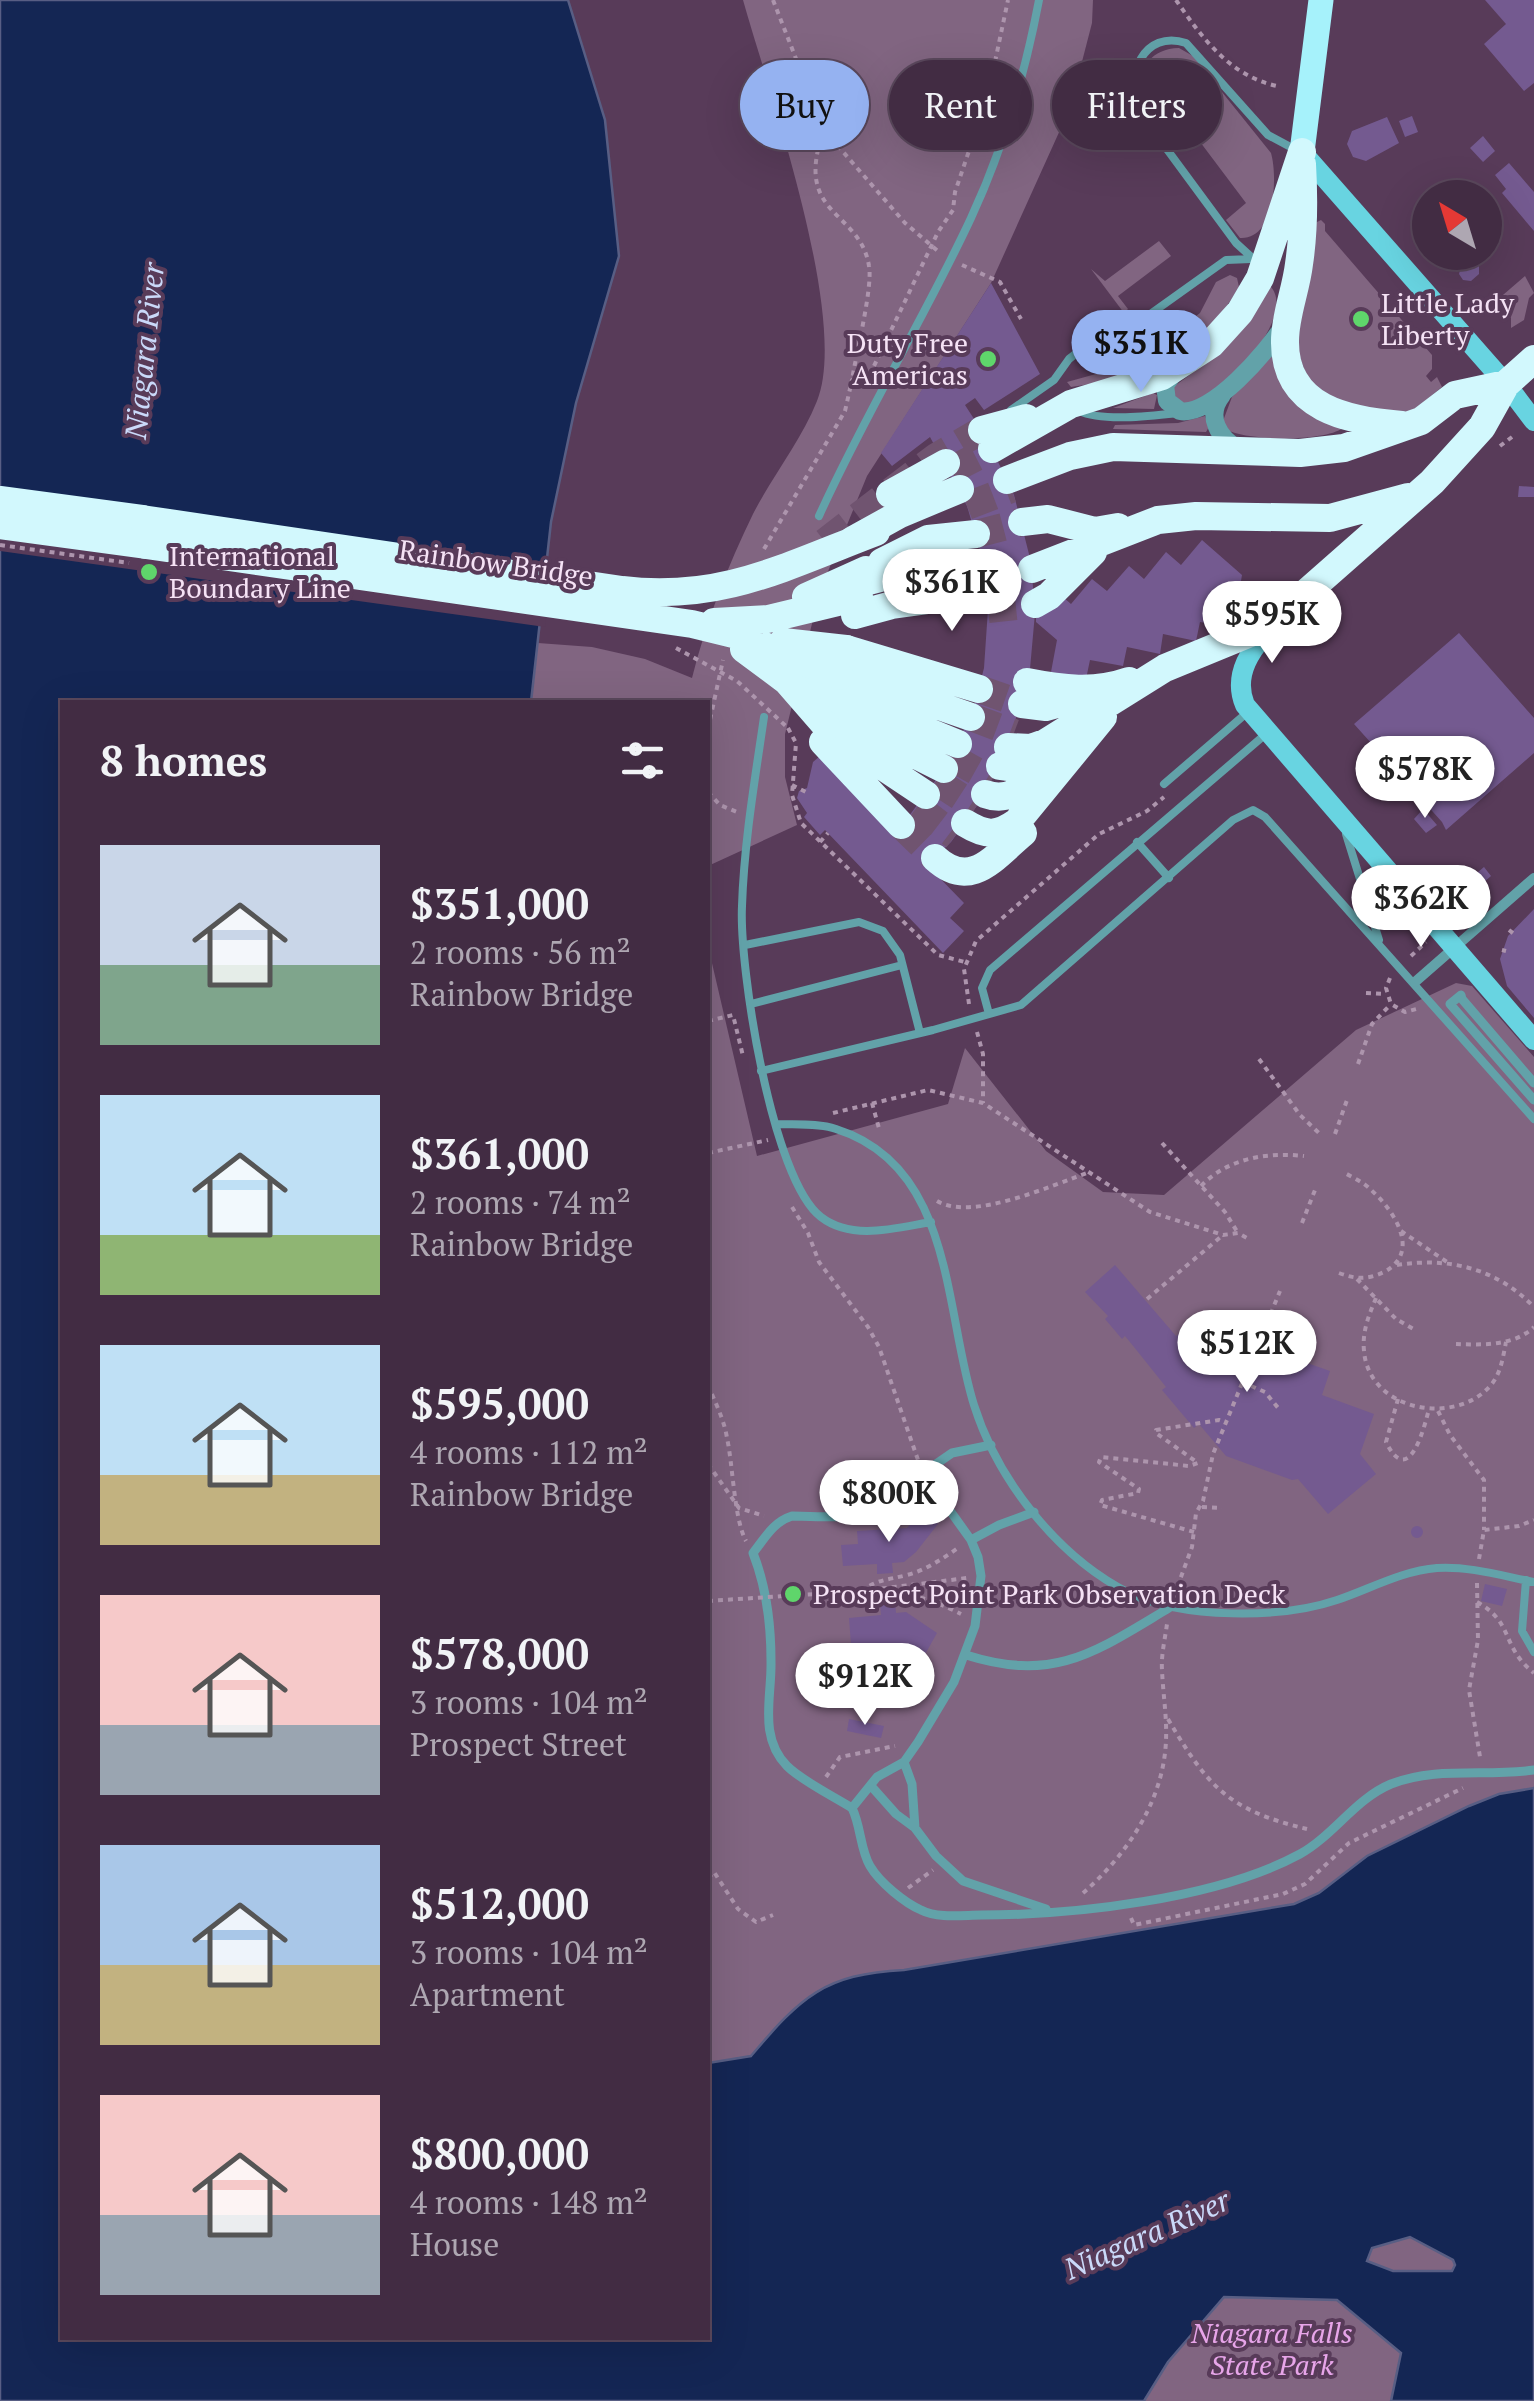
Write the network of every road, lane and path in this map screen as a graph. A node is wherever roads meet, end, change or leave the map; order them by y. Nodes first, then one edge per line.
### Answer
1 (773, 0) edge
2 (1008, 0) edge
3 (1039, 0) edge
4 (1176, 0) edge
5 (1321, 0) edge
6 (797, 60) edge
7 (1277, 86) dead end
8 (819, 150) edge
9 (838, 150) edge
10 (1302, 152) junction
11 (931, 247) junction
12 (951, 260) junction
13 (1269, 273) junction
14 (1288, 317) junction
15 (1021, 319) dead end
16 (1534, 359) edge
17 (1186, 362) junction
18 (852, 380) junction
19 (1054, 380) junction
20 (1506, 384) junction
21 (1222, 394) junction
22 (1065, 407) junction
23 (1187, 412) junction
24 (1534, 421) edge
25 (1410, 426) junction
26 (1090, 451) junction
27 (1246, 452) junction
28 (996, 456) junction
29 (1432, 482) junction
30 (957, 484) tunnel mouth
31 (0, 500) edge
32 (819, 516) dead end
33 (878, 520) junction
34 (0, 525) edge
35 (1096, 541) junction
36 (769, 562) junction
37 (864, 590) junction
38 (1294, 604) junction
39 (749, 642) junction
40 (839, 692) junction
41 (1248, 711) junction
42 (1094, 713) junction
43 (764, 717) dead end
44 (710, 724) edge
45 (788, 728) dead end
46 (1268, 733) junction
47 (951, 749) junction
48 (1054, 761) junction
49 (997, 763) junction
50 (1164, 784) dead end
51 (792, 785) junction
52 (806, 792) dead end
53 (710, 794) edge
54 (1167, 794) dead end
55 (751, 817) junction
56 (1341, 818) junction
57 (1022, 832) junction
58 (828, 833) dead end
59 (820, 842) junction
60 (1137, 842) junction
61 (935, 858) tunnel mouth
62 (1168, 878) junction
63 (1534, 878) edge
64 (1428, 939) dead end
65 (1380, 944) junction
66 (745, 945) junction
67 (1453, 948) junction
68 (1411, 956) dead end
69 (902, 965) junction
70 (1393, 974) dead end
71 (1415, 982) junction
72 (1366, 994) dead end
73 (1387, 994) junction
74 (751, 1004) junction
75 (1391, 1004) junction
76 (1422, 1007) dead end
77 (990, 1014) junction
78 (973, 1018) junction
79 (710, 1020) edge
80 (920, 1033) junction
81 (1534, 1040) edge
82 (1259, 1059) dead end
83 (744, 1064) dead end
84 (1358, 1064) dead end
85 (760, 1071) junction
86 (1534, 1084) edge
87 (1347, 1100) dead end
88 (1534, 1100) edge
89 (872, 1103) junction
90 (983, 1103) junction
91 (1534, 1120) edge
92 (776, 1124) junction
93 (805, 1126) junction
94 (1321, 1134) dead end
95 (1335, 1134) dead end
96 (882, 1137) dead end
97 (768, 1140) dead end
98 (1162, 1143) dead end
99 (710, 1153) edge
100 (1304, 1156) dead end
101 (1090, 1172) junction
102 (1343, 1172) dead end
103 (1202, 1186) junction
104 (1314, 1190) dead end
105 (785, 1194) dead end
106 (936, 1200) dead end
107 (931, 1222) junction
108 (1302, 1223) dead end
109 (1400, 1230) junction
110 (1238, 1233) junction
111 (1223, 1235) junction
112 (1247, 1238) dead end
113 (1451, 1264) junction
114 (1395, 1266) junction
115 (1338, 1273) dead end
116 (1356, 1279) junction
117 (1280, 1290) dead end
118 (1376, 1298) junction
119 (1148, 1300) dead end
120 (1534, 1307) edge
121 (1534, 1327) edge
122 (1416, 1330) dead end
123 (1506, 1342) junction
124 (1456, 1344) dead end
125 (1242, 1382) junction
126 (710, 1390) edge
127 (1398, 1399) junction
128 (1279, 1408) dead end
129 (1430, 1409) junction
130 (1438, 1410) junction
131 (1225, 1422) junction
132 (991, 1445) junction
133 (1198, 1463) junction
134 (1210, 1466) junction
135 (710, 1467) edge
136 (923, 1474) junction
137 (1200, 1507) junction
138 (739, 1508) junction
139 (1222, 1508) dead end
140 (1034, 1512) junction
141 (1534, 1520) edge
142 (776, 1524) junction
143 (1484, 1530) junction
144 (1194, 1532) junction
145 (971, 1540) junction
146 (753, 1554) junction
147 (1476, 1572) junction
148 (982, 1576) junction
149 (1530, 1581) edge
150 (861, 1591) junction
151 (710, 1601) edge
152 (1476, 1601) junction
153 (1169, 1608) junction
154 (975, 1626) junction
155 (1534, 1652) edge
156 (966, 1655) junction
157 (1534, 1673) edge
158 (1165, 1715) junction
159 (915, 1747) junction
160 (904, 1762) junction
161 (1534, 1770) edge
162 (1479, 1773) junction
163 (872, 1786) junction
164 (819, 1788) junction
165 (852, 1808) junction
166 (1424, 1808) dead end
167 (915, 1828) junction
168 (1325, 1835) junction
169 (936, 1869) dead end
170 (710, 1876) edge
171 (898, 1895) junction
172 (1059, 1910) junction
173 (773, 1915) dead end

1 - 6 path
2 - 11 path
3 - 12 lane
4 - 7 path
5 - 10 main road
8 - 18 path
9 - 11 path
10 - 13 highway
10 - 13 lane
10 - 14 highway
10 - 20 main road
11 - 12 path
11 - 18 path
12 - 15 path
12 - 32 lane
13 - 14 lane
13 - 17 highway
13 - 19 lane
14 - 21 street
14 - 25 highway
16 - 20 highway
17 - 22 highway
17 - 23 street
18 - 36 path
19 - 22 lane
19 - 28 lane
20 - 24 main road
20 - 25 highway
20 - 29 highway
21 - 23 street
21 - 27 street
22 - 23 lane
22 - 28 highway
22 - 28 highway
25 - 27 highway
26 - 27 highway
26 - 28 highway
26 - 28 highway
29 - 35 highway
29 - 38 highway
30 - 33 highway
31 - 36 highway, Rainbow Bridge, bridge
33 - 36 highway, bridge
33 - 36 highway, Rainbow Bridge, bridge
34 - 39 highway, Rainbow Bridge, bridge
35 - 35 highway
37 - 37 highway
37 - 39 highway, bridge
37 - 39 highway, bridge
38 - 41 main road
38 - 42 highway
39 - 40 highway, Rainbow Bridge, bridge
39 - 40 highway, bridge
39 - 40 highway, bridge
39 - 44 path
40 - 47 highway, Rainbow Bridge
40 - 47 highway
40 - 47 highway
40 - 47 highway
41 - 46 main road
41 - 50 lane
42 - 48 highway
42 - 49 highway
42 - 49 highway
43 - 55 lane
45 - 51 path
46 - 56 main road
46 - 60 lane
48 - 49 highway
48 - 49 highway
48 - 57 highway
49 - 57 highway
51 - 52 path
51 - 59 path
53 - 55 path
54 - 59 path
55 - 66 lane
56 - 65 lane
56 - 67 main road
57 - 61 highway
58 - 59 path
60 - 62 lane
60 - 77 lane
62 - 65 lane
62 - 77 lane
63 - 67 street
64 - 68 path
65 - 71 lane
66 - 69 lane
66 - 74 lane
67 - 71 street
67 - 81 main road
69 - 74 lane
69 - 80 lane
70 - 73 path
71 - 91 lane
72 - 73 path
73 - 75 path
74 - 85 lane
75 - 76 path
75 - 84 path
77 - 78 lane
78 - 80 lane
78 - 90 path
79 - 83 path
80 - 85 lane
82 - 94 path
85 - 92 lane
86 - 88 street
87 - 95 path
89 - 90 path
89 - 93 path
89 - 96 path
90 - 101 path
92 - 93 lane
92 - 107 lane
93 - 107 lane
97 - 99 path
98 - 103 path
100 - 103 path
101 - 106 path
101 - 111 path
102 - 109 path
103 - 110 path
104 - 108 path
105 - 136 path
107 - 132 lane
109 - 113 path
109 - 114 path
110 - 111 path
110 - 112 path
111 - 119 path
113 - 114 path
113 - 120 path
114 - 116 path
115 - 116 path
116 - 118 path
117 - 125 path
118 - 122 path
118 - 127 path
121 - 123 path
123 - 124 path
123 - 130 path
125 - 128 path
125 - 131 path
126 - 138 path
127 - 129 path
127 - 129 path
129 - 130 path
130 - 143 path
131 - 133 path
131 - 134 path
132 - 136 street
132 - 140 lane
133 - 134 path
133 - 144 path
134 - 137 path
135 - 138 path
136 - 142 street
136 - 145 street
137 - 139 path
137 - 144 path
138 - 142 path
138 - 146 path
140 - 145 street
140 - 153 lane
141 - 143 path
142 - 146 street
143 - 147 path
144 - 153 path
145 - 148 street
145 - 150 path
146 - 164 street
147 - 149 lane
147 - 152 path
147 - 153 lane
148 - 150 path
148 - 154 street
149 - 155 lane
150 - 151 path, bridge
150 - 154 path
152 - 157 path
152 - 162 path
153 - 156 street
153 - 158 path
154 - 156 street
156 - 159 street
158 - 168 path
158 - 172 path
159 - 160 street
159 - 164 path
160 - 163 street
160 - 167 street
161 - 162 street
162 - 166 path
162 - 168 street
163 - 165 street
163 - 167 street
164 - 165 street
165 - 171 street
167 - 172 street
168 - 172 street
169 - 171 path
170 - 173 path
171 - 172 street

